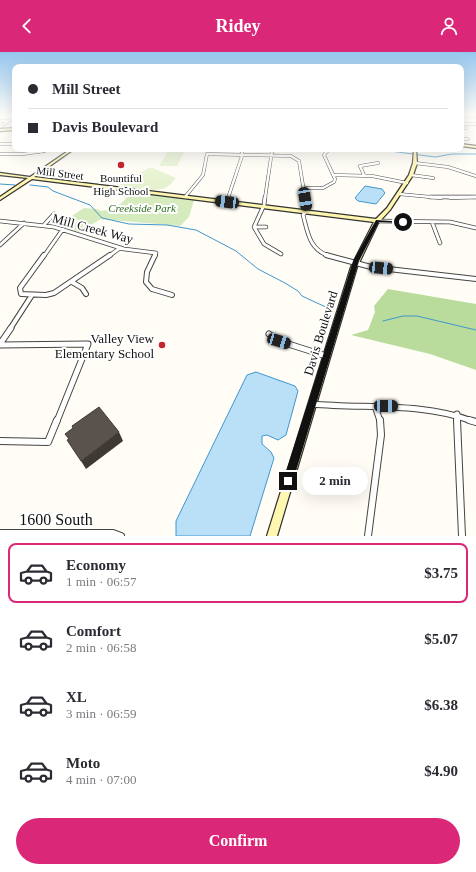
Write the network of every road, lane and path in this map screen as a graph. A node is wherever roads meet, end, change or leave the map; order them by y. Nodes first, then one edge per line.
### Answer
1 (464, 139) edge
2 (468, 139) dead end
3 (0, 144) edge
4 (12, 144) edge
5 (464, 145) edge
6 (476, 147) edge
7 (36, 152) edge
8 (69, 152) edge
9 (272, 152) edge
10 (327, 152) edge
11 (415, 152) edge
12 (0, 154) edge
13 (242, 154) junction
14 (271, 155) junction
15 (378, 163) dead end
16 (415, 163) junction
17 (0, 174) edge
18 (333, 175) junction
19 (364, 175) junction
20 (411, 175) junction
21 (476, 176) edge
22 (30, 178) junction
23 (433, 178) dead end
24 (407, 183) junction
25 (303, 188) junction
26 (399, 194) junction
27 (185, 197) junction
28 (476, 197) edge
29 (0, 199) edge
30 (227, 202) junction
31 (262, 207) junction
32 (305, 212) junction
33 (54, 214) dead end
34 (0, 221) edge
35 (378, 221) junction
36 (432, 222) junction
37 (24, 223) junction
38 (44, 225) junction
39 (254, 226) junction
40 (266, 227) dead end
41 (476, 228) edge
42 (63, 229) junction
43 (440, 243) dead end
44 (0, 245) edge
45 (120, 248) junction
46 (281, 254) dead end
47 (356, 263) junction
48 (476, 279) edge
49 (72, 282) junction
50 (86, 294) dead end
51 (32, 295) junction
52 (172, 295) dead end
53 (269, 334) dead end
54 (0, 344) edge
55 (326, 356) junction
56 (311, 404) junction
57 (375, 406) junction
58 (457, 414) junction
59 (476, 422) edge
60 (0, 442) edge
61 (0, 533) edge
62 (121, 536) edge
63 (272, 536) edge
64 (368, 536) edge
65 (462, 536) edge

1 - 2 street
3 - 4 street
5 - 6 street
7 - 12 street
8 - 22 street
9 - 14 street
10 - 18 street
11 - 16 street, Davis Boulevard
13 - 14 street
13 - 27 street
13 - 30 street
14 - 25 street
14 - 31 street
15 - 19 street
16 - 20 street, Davis Boulevard
16 - 21 street
17 - 22 street, Mill Street
18 - 19 street
18 - 25 street
19 - 24 street
20 - 23 street
20 - 24 street, Davis Boulevard
22 - 27 street, Mill Street
22 - 29 street
24 - 26 street, Davis Boulevard
25 - 32 street
26 - 28 street
26 - 35 street, Davis Boulevard
27 - 30 street, Mill Street
30 - 31 street, Mill Street
31 - 32 street, Mill Street
31 - 39 street
32 - 35 street, Mill Street
32 - 47 street
33 - 38 street
34 - 37 street, Mill Creek Way
35 - 36 street, Mill Street
35 - 47 street, Davis Boulevard
36 - 41 street, Mill Street
36 - 43 street
37 - 38 street, Mill Creek Way
37 - 44 street
38 - 42 street, Mill Creek Way
39 - 40 street
39 - 46 street
42 - 45 street, Mill Creek Way
42 - 51 street
45 - 49 street
45 - 52 street, Mill Creek Way
47 - 48 street
47 - 55 street, Davis Boulevard
49 - 50 street
49 - 51 street
51 - 54 street
53 - 55 street
54 - 60 street
55 - 56 street, Davis Boulevard
56 - 57 street
56 - 63 street, Davis Boulevard
57 - 58 street
57 - 64 street
58 - 59 street
58 - 65 street
61 - 62 street, 1600 South

